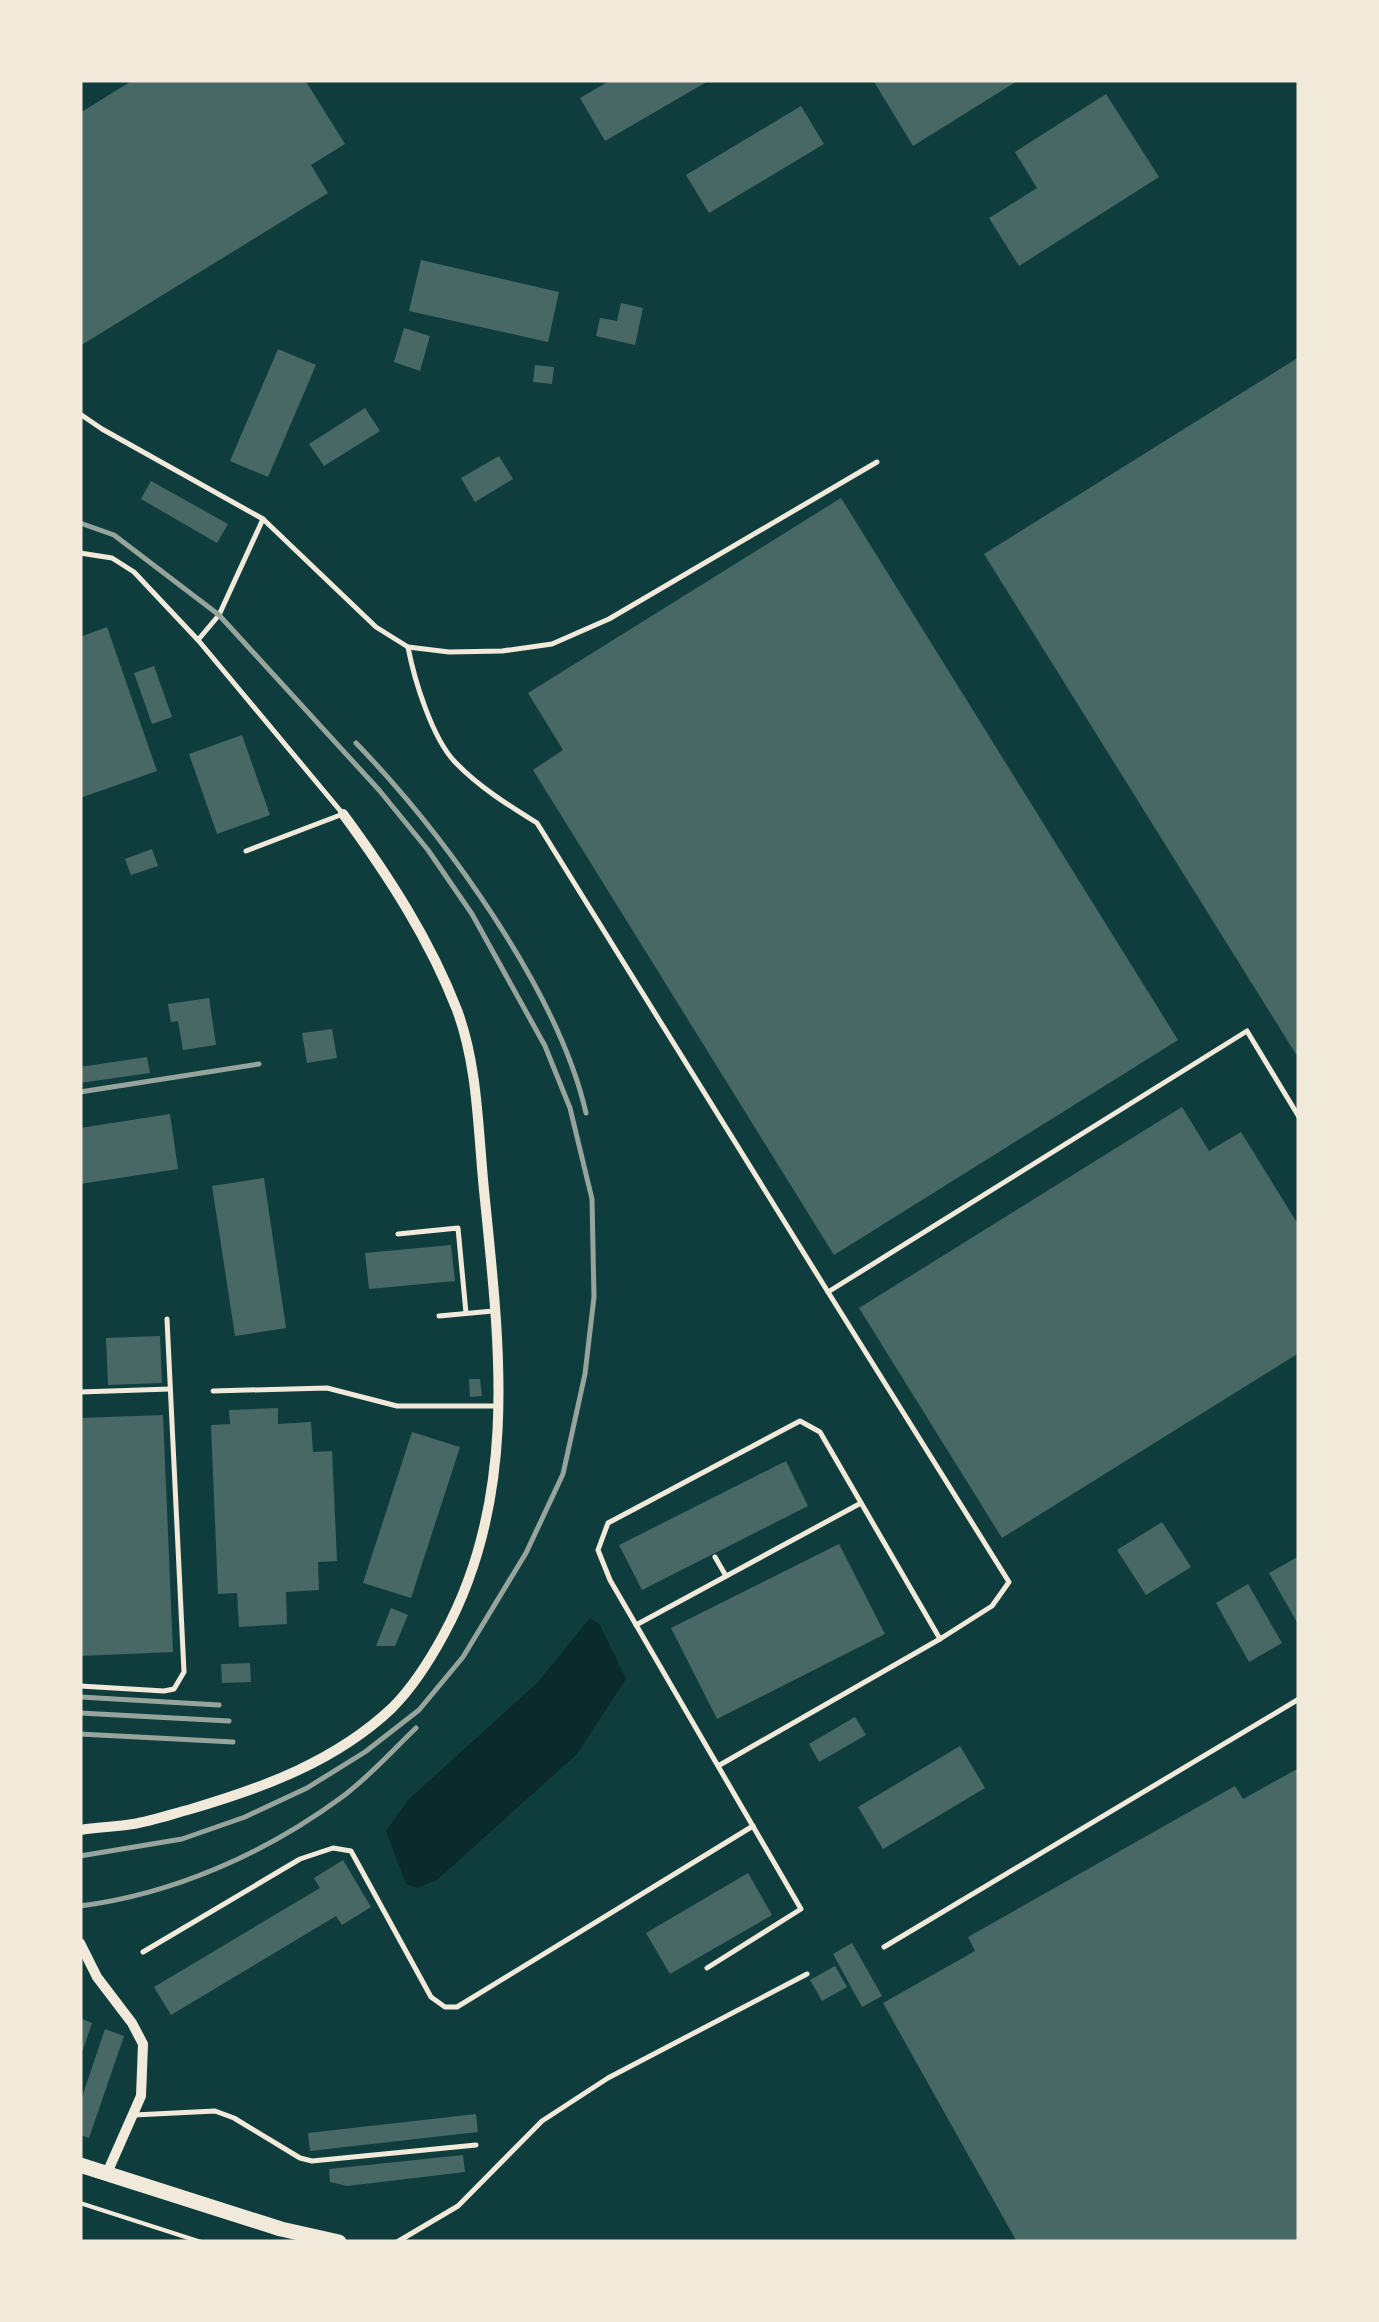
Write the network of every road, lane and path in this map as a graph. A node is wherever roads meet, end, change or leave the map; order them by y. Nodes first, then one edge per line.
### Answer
1 (80, 414) edge
2 (878, 462) dead end
3 (264, 518) junction
4 (80, 553) edge
5 (198, 640) junction
6 (408, 646) junction
7 (343, 814) junction
8 (246, 851) dead end
9 (1299, 1117) edge
10 (398, 1234) dead end
11 (828, 1292) junction
12 (493, 1311) junction
13 (466, 1314) junction
14 (439, 1316) dead end
15 (167, 1319) dead end
16 (170, 1389) junction
17 (213, 1391) dead end
18 (80, 1392) edge
19 (499, 1406) junction
20 (861, 1503) junction
21 (715, 1558) dead end
22 (726, 1576) junction
23 (636, 1625) junction
24 (940, 1639) junction
25 (80, 1686) edge
26 (1299, 1699) edge
27 (718, 1766) junction
28 (754, 1826) junction
29 (80, 1830) edge
30 (80, 1943) edge
31 (884, 1947) dead end
32 (143, 1952) dead end
33 (707, 1968) dead end
34 (807, 1974) dead end
35 (134, 2115) junction
36 (476, 2145) dead end
37 (80, 2165) edge
38 (107, 2172) junction
39 (80, 2203) edge
40 (201, 2242) edge
41 (339, 2242) edge
42 (398, 2242) edge

1 - 3 lane
2 - 6 lane
3 - 5 lane
3 - 6 lane
4 - 5 lane
5 - 7 lane
6 - 11 lane
7 - 8 lane
7 - 12 street
9 - 11 lane
10 - 13 lane
11 - 24 lane
12 - 13 lane
12 - 19 street
13 - 14 lane
15 - 16 lane
16 - 18 lane
16 - 25 lane
17 - 19 lane
19 - 29 street
20 - 22 lane
20 - 23 lane
20 - 24 lane
21 - 22 lane
22 - 23 lane
23 - 27 lane
24 - 27 lane
26 - 31 lane
27 - 28 lane
28 - 32 lane
28 - 33 lane
30 - 35 street
34 - 42 lane
35 - 36 lane
35 - 38 street
37 - 38 main road
38 - 41 main road
39 - 40 path

